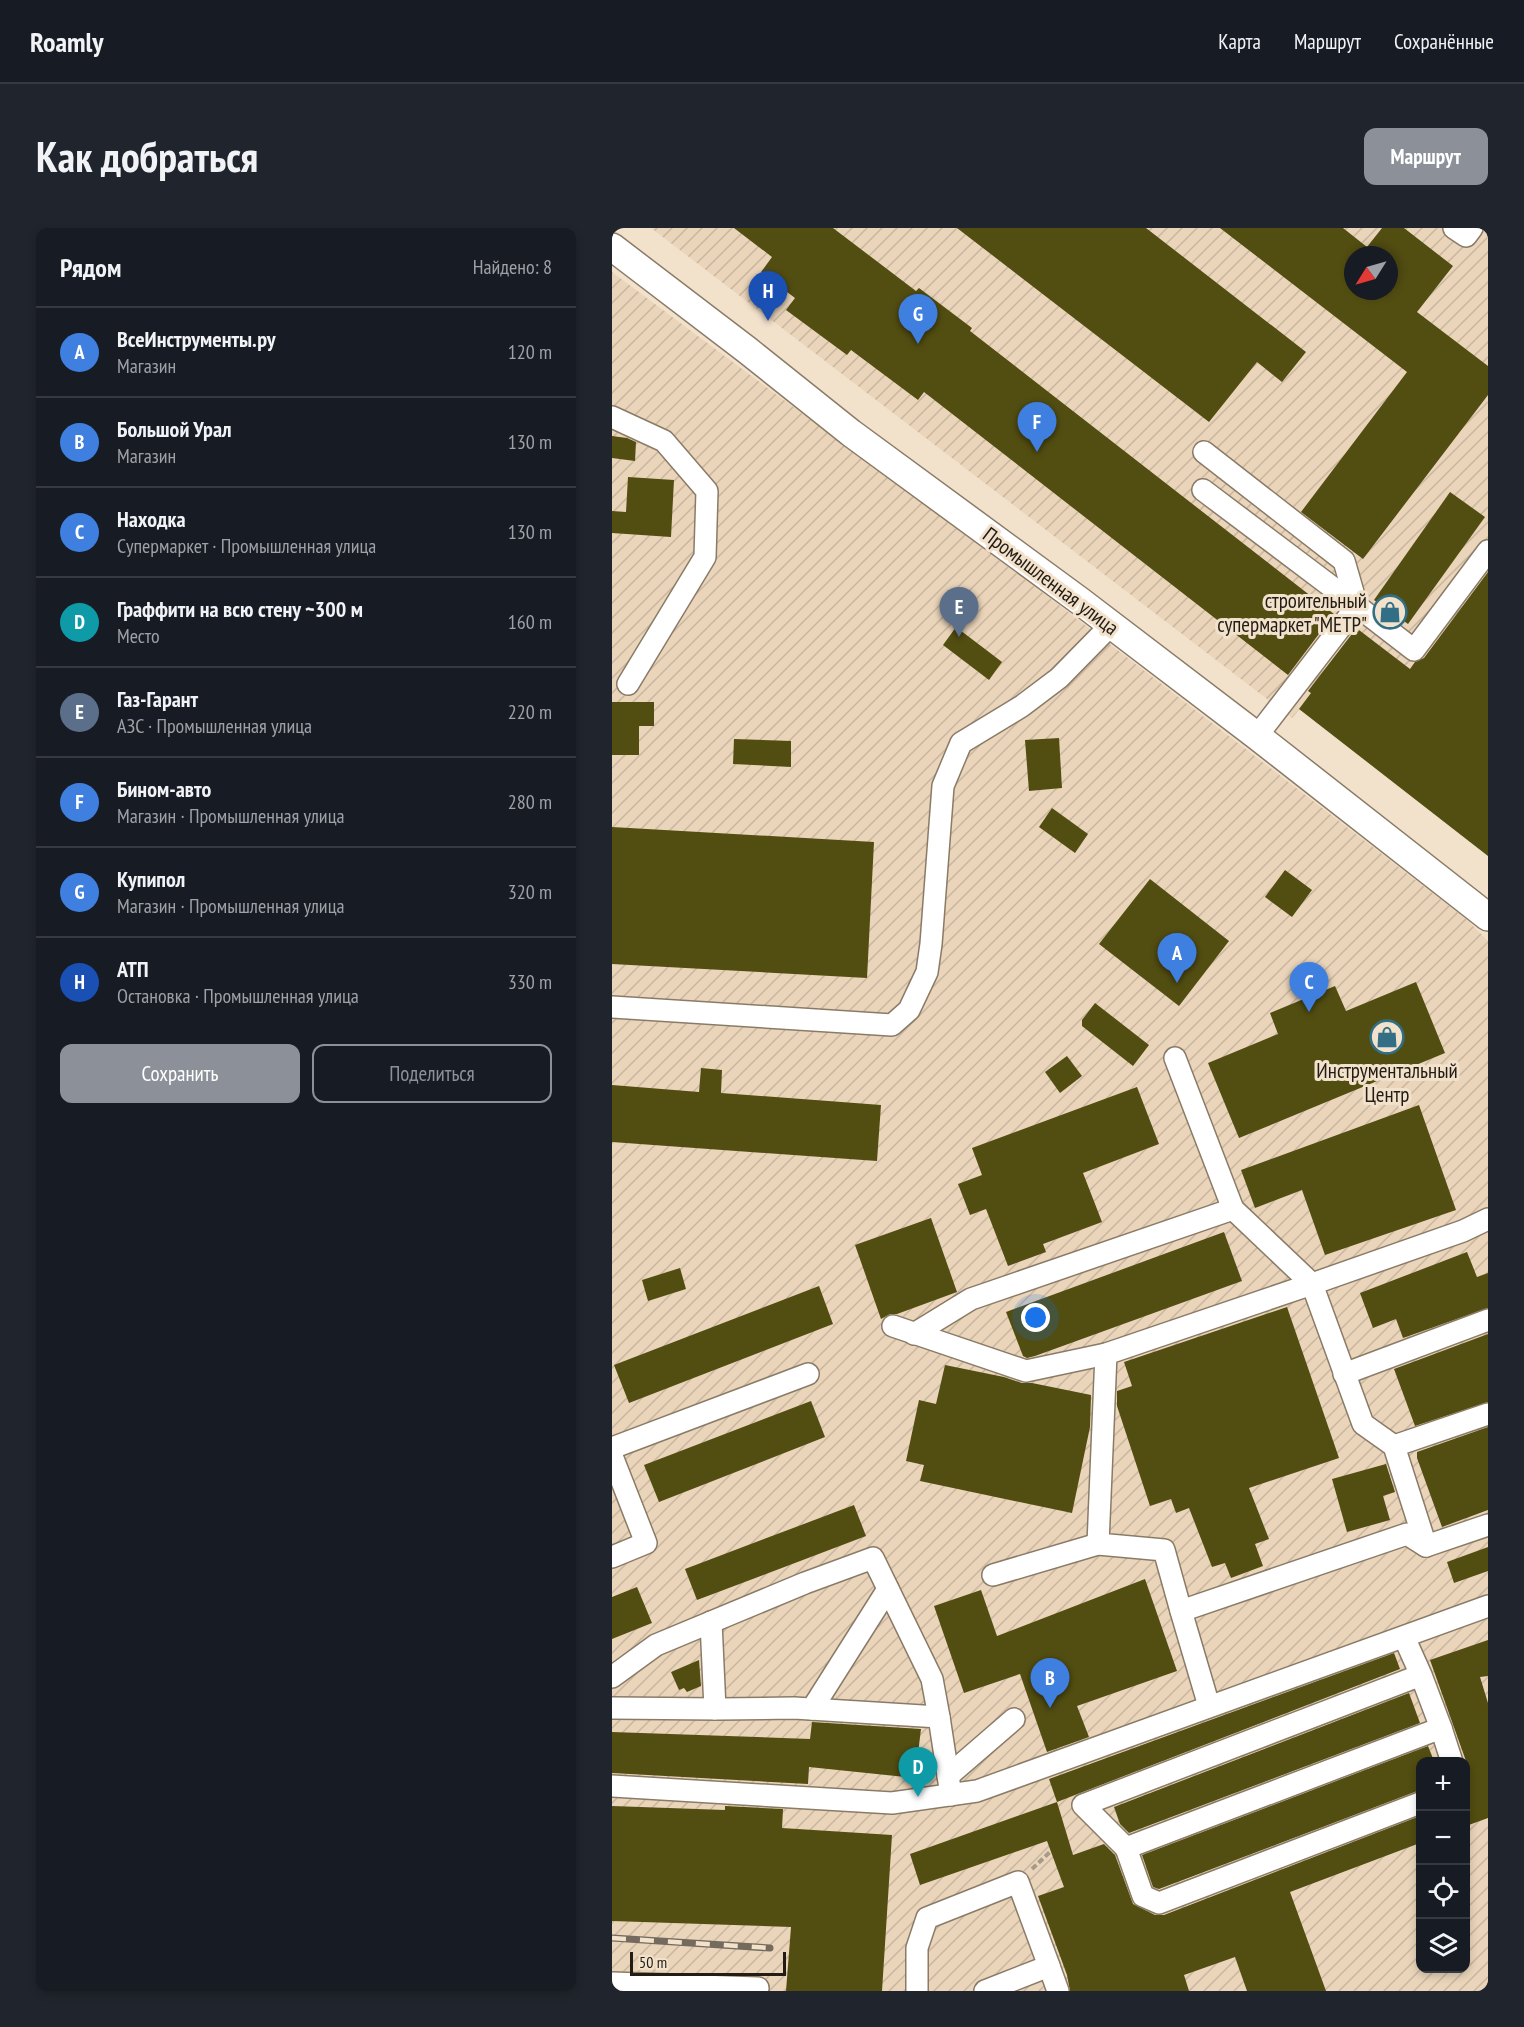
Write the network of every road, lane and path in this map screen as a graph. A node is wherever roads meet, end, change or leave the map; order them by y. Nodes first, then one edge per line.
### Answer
1 (1454, 228) edge
2 (1472, 228) edge
3 (612, 247) edge
4 (612, 417) edge
5 (1204, 452) dead end
6 (1203, 489) dead end
7 (1488, 550) edge
8 (1357, 606) junction
9 (1111, 625) junction
10 (628, 684) dead end
11 (1257, 736) junction
12 (1488, 917) edge
13 (612, 1007) edge
14 (1175, 1058) dead end
15 (1233, 1209) junction
16 (1488, 1219) edge
17 (1312, 1284) junction
18 (1488, 1320) edge
19 (893, 1326) dead end
20 (914, 1334) junction
21 (1106, 1354) junction
22 (808, 1374) dead end
23 (1344, 1374) junction
24 (1488, 1414) edge
25 (1394, 1446) junction
26 (612, 1448) edge
27 (612, 1456) edge
28 (1488, 1525) edge
29 (1098, 1544) junction
30 (1426, 1546) junction
31 (612, 1557) edge
32 (993, 1575) dead end
33 (888, 1589) junction
34 (1488, 1606) edge
35 (1181, 1611) junction
36 (711, 1622) junction
37 (1404, 1636) junction
38 (1421, 1675) junction
39 (612, 1677) edge
40 (1209, 1706) junction
41 (612, 1708) edge
42 (715, 1709) junction
43 (812, 1709) junction
44 (939, 1717) junction
45 (1014, 1719) dead end
46 (1441, 1728) junction
47 (1451, 1757) edge
48 (950, 1785) junction
49 (612, 1786) edge
50 (1416, 1805) edge
51 (1126, 1848) junction
52 (1049, 1966) junction
53 (612, 1983) edge
54 (758, 1988) dead end
55 (917, 1991) edge
56 (985, 1991) edge
57 (1059, 1991) edge

1 - 2 lane
3 - 9 main road, Промышленная улица
4 - 10 lane
5 - 8 lane
6 - 8 lane
7 - 8 lane
8 - 11 lane
9 - 11 main road, Промышленная улица
9 - 13 lane
11 - 12 main road, Промышленная улица
14 - 15 lane
15 - 17 lane
15 - 20 lane
16 - 17 lane
17 - 21 lane
17 - 23 lane
18 - 23 lane
19 - 20 lane
20 - 21 lane
21 - 29 lane
22 - 26 lane
23 - 25 lane
24 - 25 lane
25 - 30 lane
27 - 31 lane
28 - 30 lane
29 - 32 lane
29 - 35 lane
30 - 35 lane
33 - 36 lane
33 - 43 lane
33 - 44 lane
34 - 37 lane
35 - 40 lane
36 - 39 lane
36 - 42 lane
37 - 38 lane
37 - 40 lane
38 - 46 lane
38 - 51 lane
40 - 48 lane
41 - 42 lane
42 - 43 lane
43 - 44 lane
44 - 48 lane
45 - 48 lane
46 - 47 lane
46 - 51 lane
48 - 49 lane
50 - 51 lane
52 - 55 lane
52 - 56 lane
52 - 57 lane
53 - 54 lane

